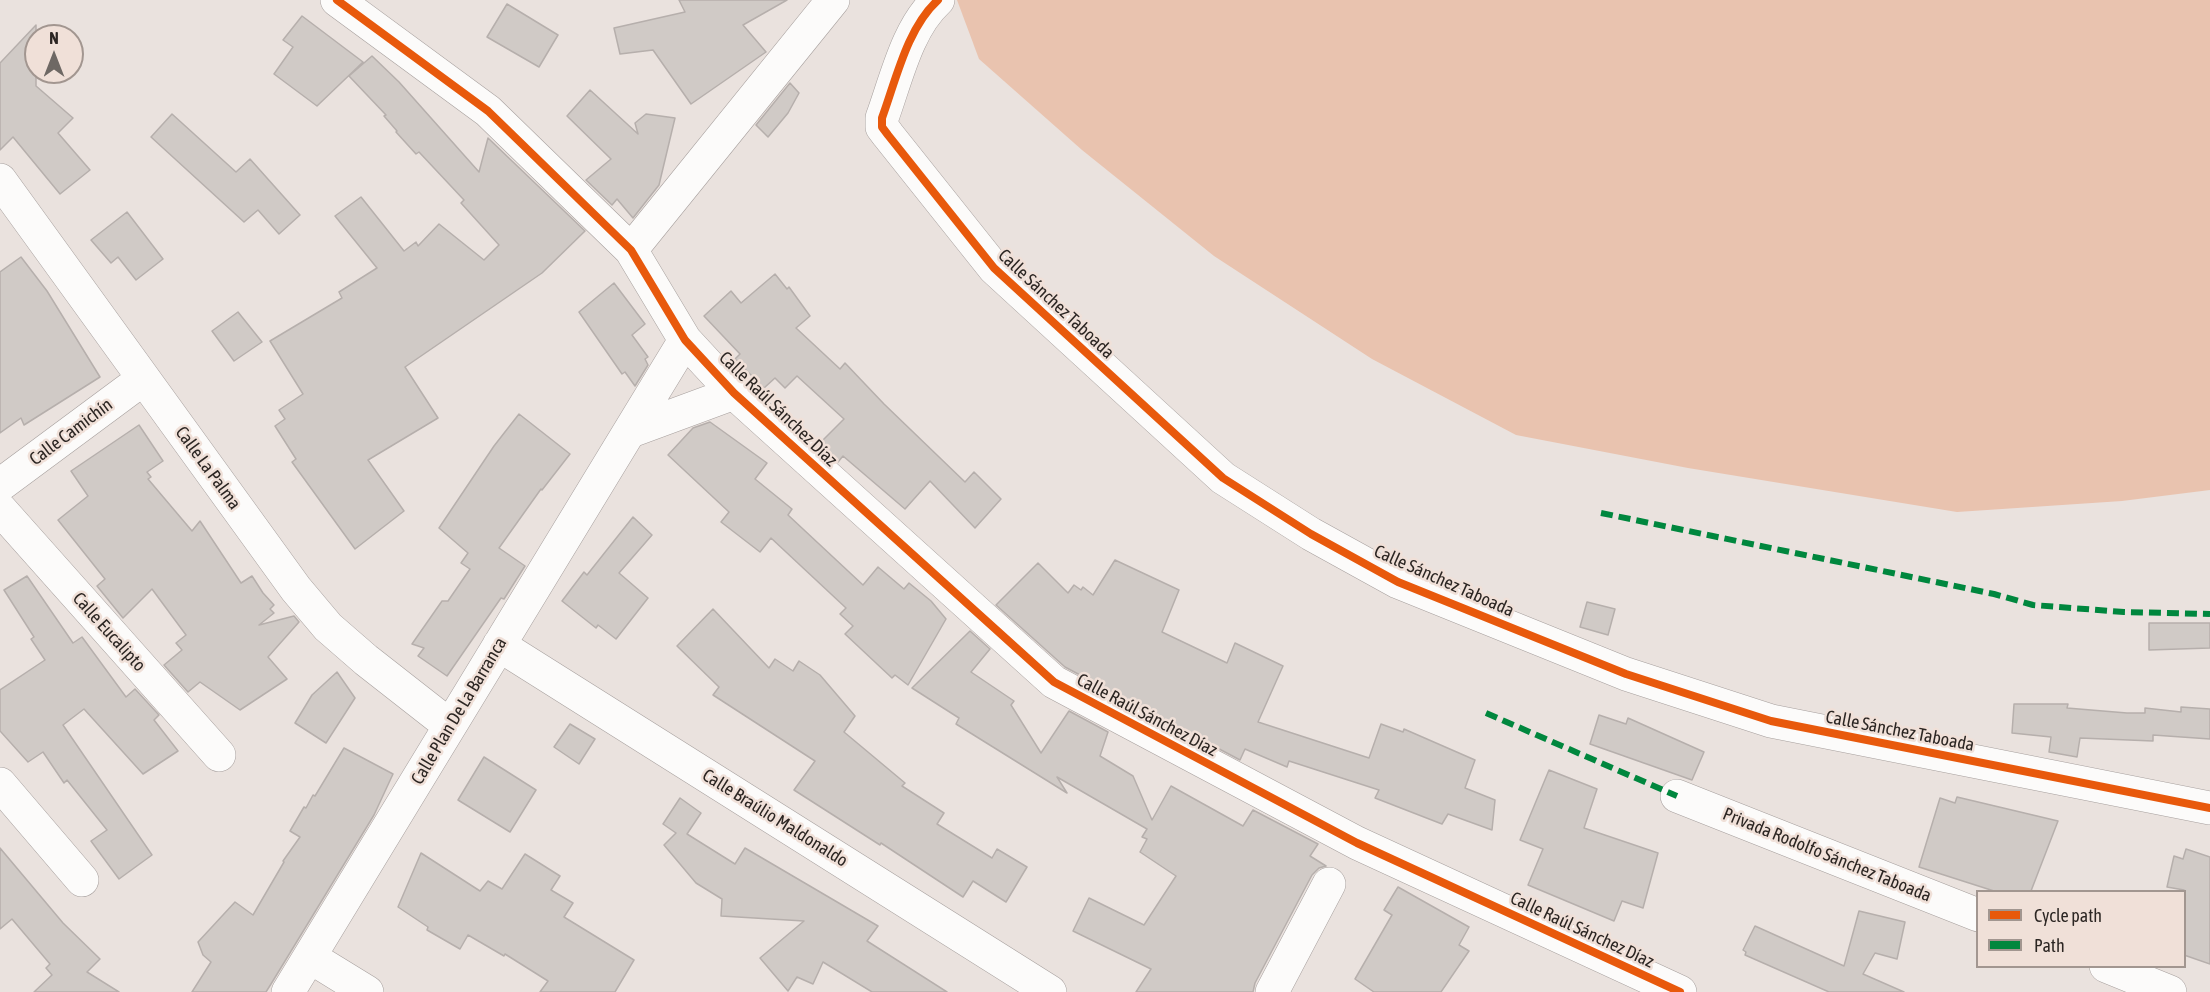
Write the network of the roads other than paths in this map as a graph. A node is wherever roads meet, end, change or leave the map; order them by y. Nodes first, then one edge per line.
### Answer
1 (337, 0) edge
2 (833, 0) edge
3 (938, 0) edge
4 (0, 180) edge
5 (631, 250) junction
6 (686, 340) junction
7 (143, 379) junction
8 (734, 393) junction
9 (631, 431) junction
10 (0, 485) edge
11 (0, 509) edge
12 (499, 645) junction
13 (449, 725) junction
14 (219, 754) dead end
15 (0, 784) edge
16 (1677, 796) dead end
17 (2210, 808) edge
18 (82, 880) dead end
19 (1329, 884) dead end
20 (1976, 915) edge
21 (310, 957) junction
22 (2111, 968) edge
23 (288, 992) edge
24 (368, 992) edge
25 (1050, 992) edge
26 (1272, 992) edge
27 (1680, 992) edge
28 (2170, 992) edge

1 - 5 street, Calle Raúl Sánchez Díaz
2 - 5 street
3 - 17 street, Calle Sánchez Taboada
4 - 7 street, Calle La Palma
5 - 6 street, Calle Raúl Sánchez Díaz
6 - 8 street, Calle Raúl Sánchez Díaz
6 - 9 street, Calle Plan De La Barranca
7 - 10 street, Calle Camichín
7 - 13 street, Calle La Palma
8 - 9 street
8 - 27 street, Calle Raúl Sánchez Díaz
9 - 12 street, Calle Plan De La Barranca
11 - 14 street, Calle Eucalipto
12 - 13 street, Calle Plan De La Barranca
12 - 25 street, Calle Braúlio Maldonaldo
13 - 21 street, Calle Plan De La Barranca
15 - 18 street
16 - 20 street, Privada Rodolfo Sánchez Taboada
19 - 26 street
21 - 23 street, Calle Plan De La Barranca
21 - 24 street
22 - 28 street

